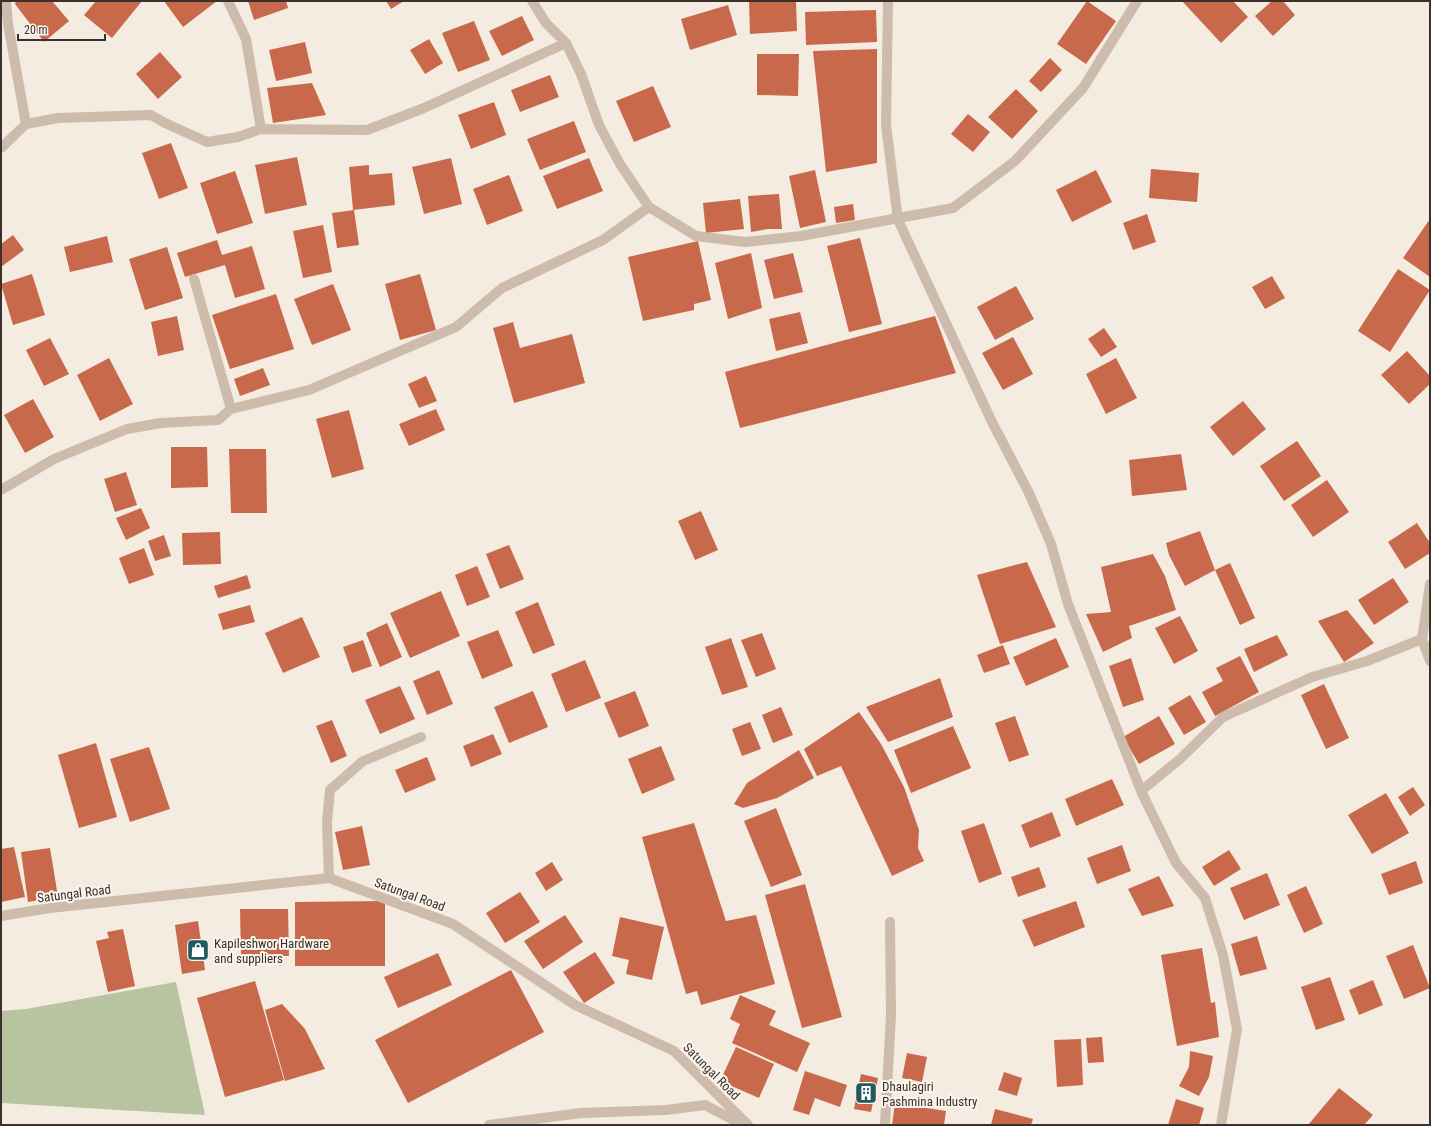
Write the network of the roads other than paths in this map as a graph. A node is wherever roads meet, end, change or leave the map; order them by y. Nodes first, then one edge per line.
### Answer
1 (6, 1) edge
2 (228, 1) edge
3 (532, 1) edge
4 (888, 1) edge
5 (1137, 1) edge
6 (4, 25) edge
7 (566, 43) junction
8 (26, 124) junction
9 (261, 128) junction
10 (1, 148) edge
11 (649, 207) junction
12 (898, 220) junction
13 (194, 279) dead end
14 (230, 409) junction
15 (1, 490) edge
16 (1430, 584) edge
17 (1422, 639) junction
18 (1430, 661) edge
19 (421, 737) dead end
20 (1141, 791) junction
21 (329, 878) junction
22 (1, 916) edge
23 (890, 922) dead end
24 (489, 1125) edge
25 (743, 1125) edge
26 (748, 1125) edge
27 (886, 1125) edge
28 (1221, 1125) edge

1 - 6 street
2 - 9 street
3 - 7 street
4 - 12 street
5 - 12 street
6 - 8 street
7 - 9 street
7 - 11 street
8 - 9 street
8 - 10 street
11 - 12 street
11 - 14 street
12 - 20 street
13 - 14 street
14 - 15 street
16 - 17 street
17 - 18 street
17 - 20 street
19 - 21 street
20 - 28 street
21 - 22 street, Satungal Road
21 - 26 street, Satungal Road
23 - 27 street
24 - 25 street

